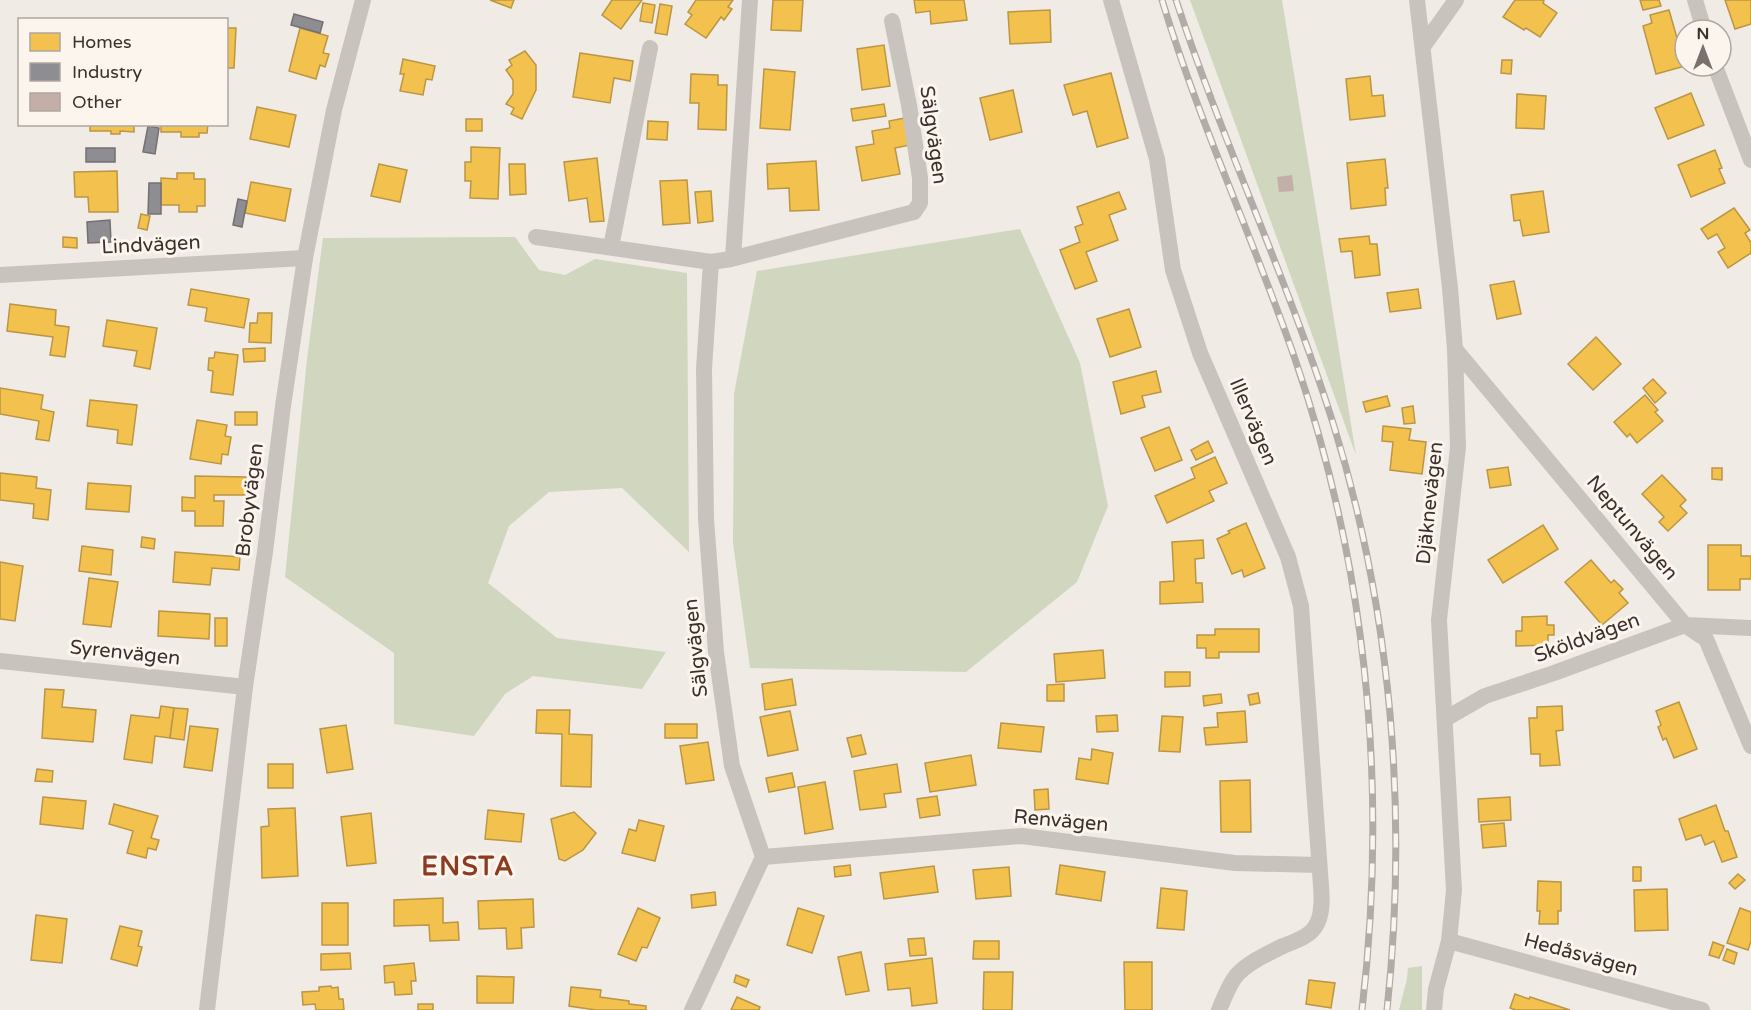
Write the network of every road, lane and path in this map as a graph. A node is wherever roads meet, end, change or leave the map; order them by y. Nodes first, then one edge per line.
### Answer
1 (363, 0) edge
2 (750, 0) edge
3 (1111, 0) edge
4 (1417, 0) edge
5 (1456, 0) edge
6 (1695, 0) edge
7 (1700, 18) edge
8 (892, 21) dead end
9 (1424, 45) junction
10 (650, 48) dead end
11 (1720, 78) edge
12 (1751, 160) edge
13 (536, 237) dead end
14 (611, 247) junction
15 (305, 258) junction
16 (733, 258) junction
17 (711, 262) junction
18 (0, 275) edge
19 (1455, 349) junction
20 (1685, 625) junction
21 (1751, 628) edge
22 (0, 661) edge
23 (245, 687) junction
24 (1445, 719) junction
25 (1751, 746) edge
26 (763, 857) junction
27 (1319, 865) junction
28 (1449, 941) junction
29 (207, 1010) edge
30 (692, 1010) edge
31 (1219, 1010) edge
32 (1434, 1010) edge
33 (1702, 1010) edge

1 - 15 street, Brobyvägen
2 - 16 street
3 - 27 street, Illervägen
4 - 9 street, Djäknevägen
5 - 9 street
6 - 7 street
8 - 16 street, Sälgvägen
9 - 19 street, Djäknevägen
10 - 14 street
11 - 12 street
13 - 14 street, Sälgvägen
14 - 17 street, Sälgvägen
15 - 18 street, Lindvägen
15 - 23 street, Brobyvägen
16 - 17 street, Sälgvägen
17 - 26 street, Sälgvägen
19 - 20 street, Neptunvägen
19 - 24 street, Djäknevägen
20 - 21 street, Sköldvägen
20 - 24 street, Sköldvägen
20 - 25 street, Neptunvägen
22 - 23 street, Syrenvägen
23 - 29 street, Brobyvägen
24 - 28 street, Djäknevägen
26 - 27 street, Renvägen
26 - 30 street
27 - 31 street, Illervägen
28 - 32 street, Djäknevägen
28 - 33 street, Hedåsvägen

